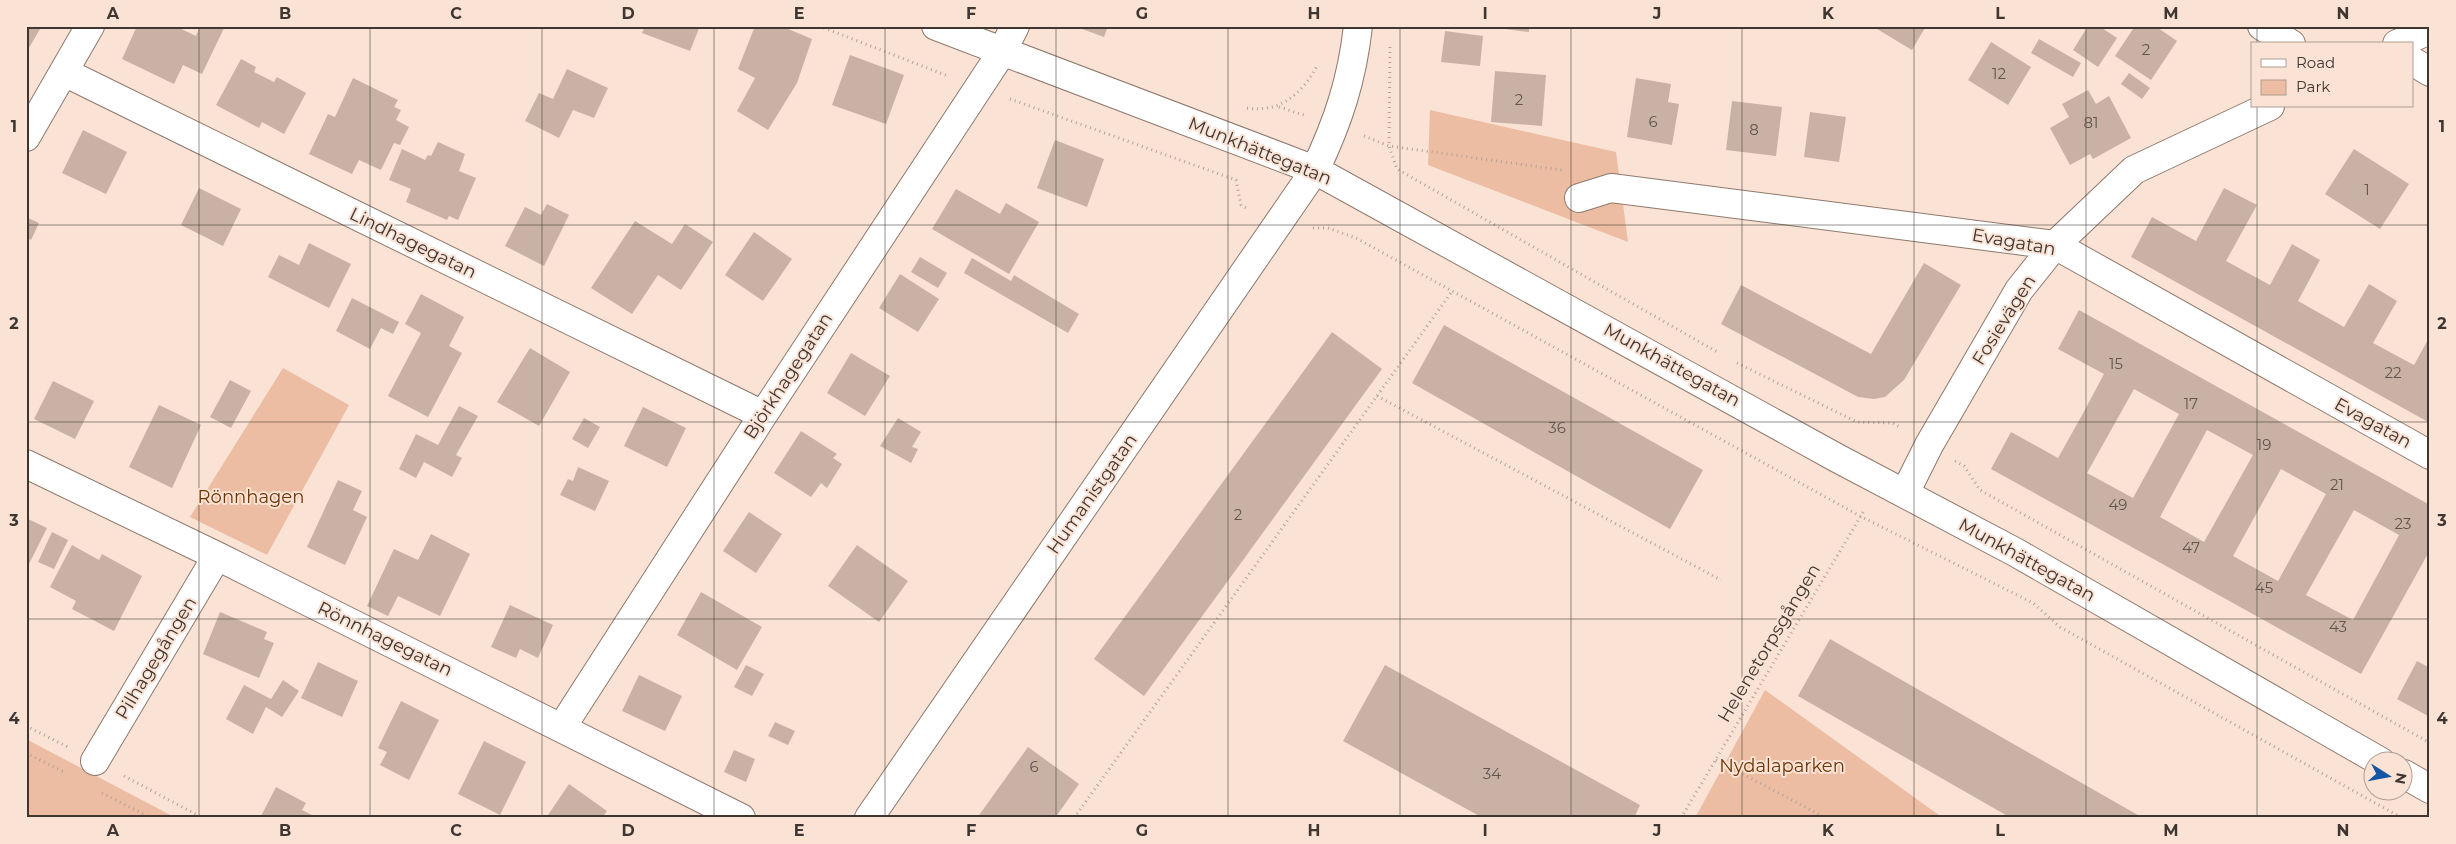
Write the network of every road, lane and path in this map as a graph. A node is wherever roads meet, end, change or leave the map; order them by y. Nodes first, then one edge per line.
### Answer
1 (90, 26) edge
2 (819, 26) edge
3 (936, 26) edge
4 (1014, 26) edge
5 (1358, 26) edge
6 (2262, 26) edge
7 (2430, 30) edge
8 (2288, 42) edge
9 (2402, 42) edge
10 (1390, 44) dead end
11 (1002, 52) junction
12 (1319, 58) dead end
13 (2414, 62) edge
14 (64, 72) junction
15 (2430, 72) edge
16 (979, 88) junction
17 (1244, 107) dead end
18 (1278, 107) junction
19 (2266, 108) edge
20 (1336, 126) junction
21 (26, 137) edge
22 (1389, 146) junction
23 (1315, 170) junction
24 (1579, 198) joint
25 (1276, 226) junction
26 (2055, 245) junction
27 (1452, 290) junction
28 (1725, 356) dead end
29 (1733, 361) dead end
30 (1377, 396) junction
31 (763, 415) junction
32 (1929, 445) junction
33 (2430, 455) edge
34 (26, 464) edge
35 (1893, 488) junction
36 (1860, 516) junction
37 (217, 556) junction
38 (1721, 580) dead end
39 (562, 727) junction
40 (2430, 742) edge
41 (2364, 752) edge
42 (1716, 760) junction
43 (95, 761) dead end
44 (2414, 779) edge
45 (2430, 788) edge
46 (742, 818) edge
47 (869, 818) edge
48 (1074, 818) edge
49 (1681, 818) edge
50 (1826, 818) edge
51 (2402, 818) edge

1 - 14 street
2 - 16 path
3 - 11 street, Munkhättegatan
4 - 11 street, Björkhagegatan
5 - 20 street, Humanistgatan
6 - 8 street
7 - 9 street
10 - 22 path
11 - 16 street, Björkhagegatan
11 - 23 street, Munkhättegatan
12 - 18 path
13 - 15 street
14 - 21 street
14 - 31 street, Lindhagegatan
16 - 25 path
16 - 31 street, Björkhagegatan
17 - 18 path
18 - 20 path
19 - 26 street, Fosievägen
20 - 22 path
20 - 23 street, Humanistgatan
22 - 24 path
22 - 28 path
23 - 25 street, Humanistgatan
23 - 35 street, Munkhättegatan
24 - 26 street, Evagatan
25 - 27 path
25 - 47 street, Humanistgatan
26 - 32 street, Fosievägen
26 - 33 street, Evagatan
27 - 30 path
27 - 36 path
29 - 32 path
30 - 38 path
30 - 48 path
31 - 39 street, Björkhagegatan
32 - 35 street, Fosievägen
32 - 40 path
34 - 37 street, Rönnhagegatan
35 - 36 path, Helenetorpsgången
35 - 41 street, Munkhättegatan
36 - 42 path, Helenetorpsgången
36 - 51 path
37 - 39 street, Rönnhagegatan
37 - 43 street, Pilhagegången
39 - 46 street, Rönnhagegatan
42 - 49 path, Helenetorpsgången
42 - 50 path
44 - 45 street

